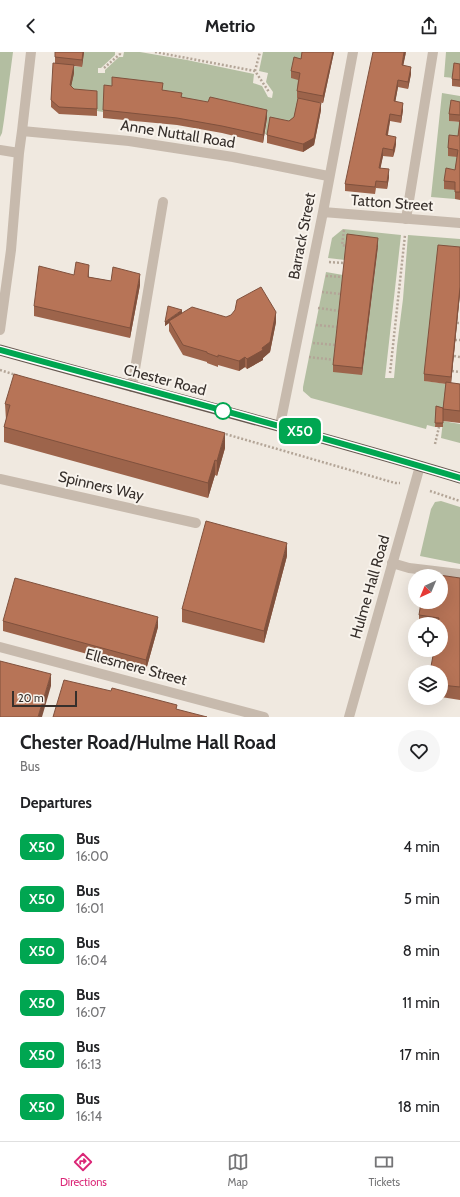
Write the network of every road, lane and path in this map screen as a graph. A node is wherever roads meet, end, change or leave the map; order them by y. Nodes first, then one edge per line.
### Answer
1 (31, 52) edge
2 (120, 52) edge
3 (155, 52) edge
4 (260, 52) edge
5 (353, 52) edge
6 (433, 52) edge
7 (104, 68) dead end
8 (255, 71) junction
9 (269, 92) dead end
10 (22, 131) junction
11 (0, 150) edge
12 (19, 153) junction
13 (328, 176) junction
14 (163, 202) dead end
15 (322, 212) junction
16 (406, 219) junction
17 (460, 223) edge
18 (345, 226) dead end
19 (406, 230) dead end
20 (346, 246) edge
21 (326, 261) dead end
22 (344, 263) edge
23 (323, 276) dead end
24 (343, 277) edge
25 (320, 292) dead end
26 (341, 294) edge
27 (317, 308) dead end
28 (340, 311) edge
29 (314, 325) dead end
30 (338, 327) edge
31 (0, 330) edge
32 (455, 340) edge
33 (460, 340) edge
34 (310, 343) dead end
35 (336, 345) edge
36 (0, 350) edge
37 (454, 356) edge
38 (308, 357) dead end
39 (460, 357) edge
40 (334, 360) edge
41 (0, 370) edge
42 (452, 371) edge
43 (460, 372) edge
44 (390, 373) dead end
45 (23, 377) edge
46 (132, 387) junction
47 (280, 426) junction
48 (439, 427) edge
49 (215, 431) edge
50 (435, 444) dead end
51 (420, 466) junction
52 (460, 478) edge
53 (0, 479) edge
54 (399, 483) dead end
55 (430, 491) dead end
56 (460, 501) edge
57 (196, 523) dead end
58 (392, 563) junction
59 (460, 574) edge
60 (0, 647) edge
61 (264, 717) edge
62 (349, 717) edge

1 - 10 street
2 - 7 path
3 - 8 path
4 - 8 path
5 - 13 street, Barrack Street
6 - 16 street
8 - 9 path
10 - 12 street
10 - 13 street, Anne Nuttall Road
11 - 12 street
12 - 31 street
13 - 15 street, Barrack Street
14 - 46 street
15 - 16 street, Tatton Street
15 - 47 street, Barrack Street
16 - 17 street, Tatton Street
18 - 20 path
19 - 44 path
21 - 22 path
23 - 24 path
25 - 26 path
27 - 28 path
29 - 30 path
32 - 33 path
34 - 35 path
36 - 46 highway, Chester Road
37 - 39 path
38 - 40 path
41 - 45 path
42 - 43 path
46 - 47 highway, Chester Road
47 - 51 highway, Chester Road
48 - 50 path
49 - 54 path
51 - 52 highway, Chester Road
51 - 58 street, Hulme Hall Road
53 - 57 street, Spinners Way
55 - 56 path
58 - 59 street
58 - 62 street, Hulme Hall Road
60 - 61 street, Ellesmere Street

